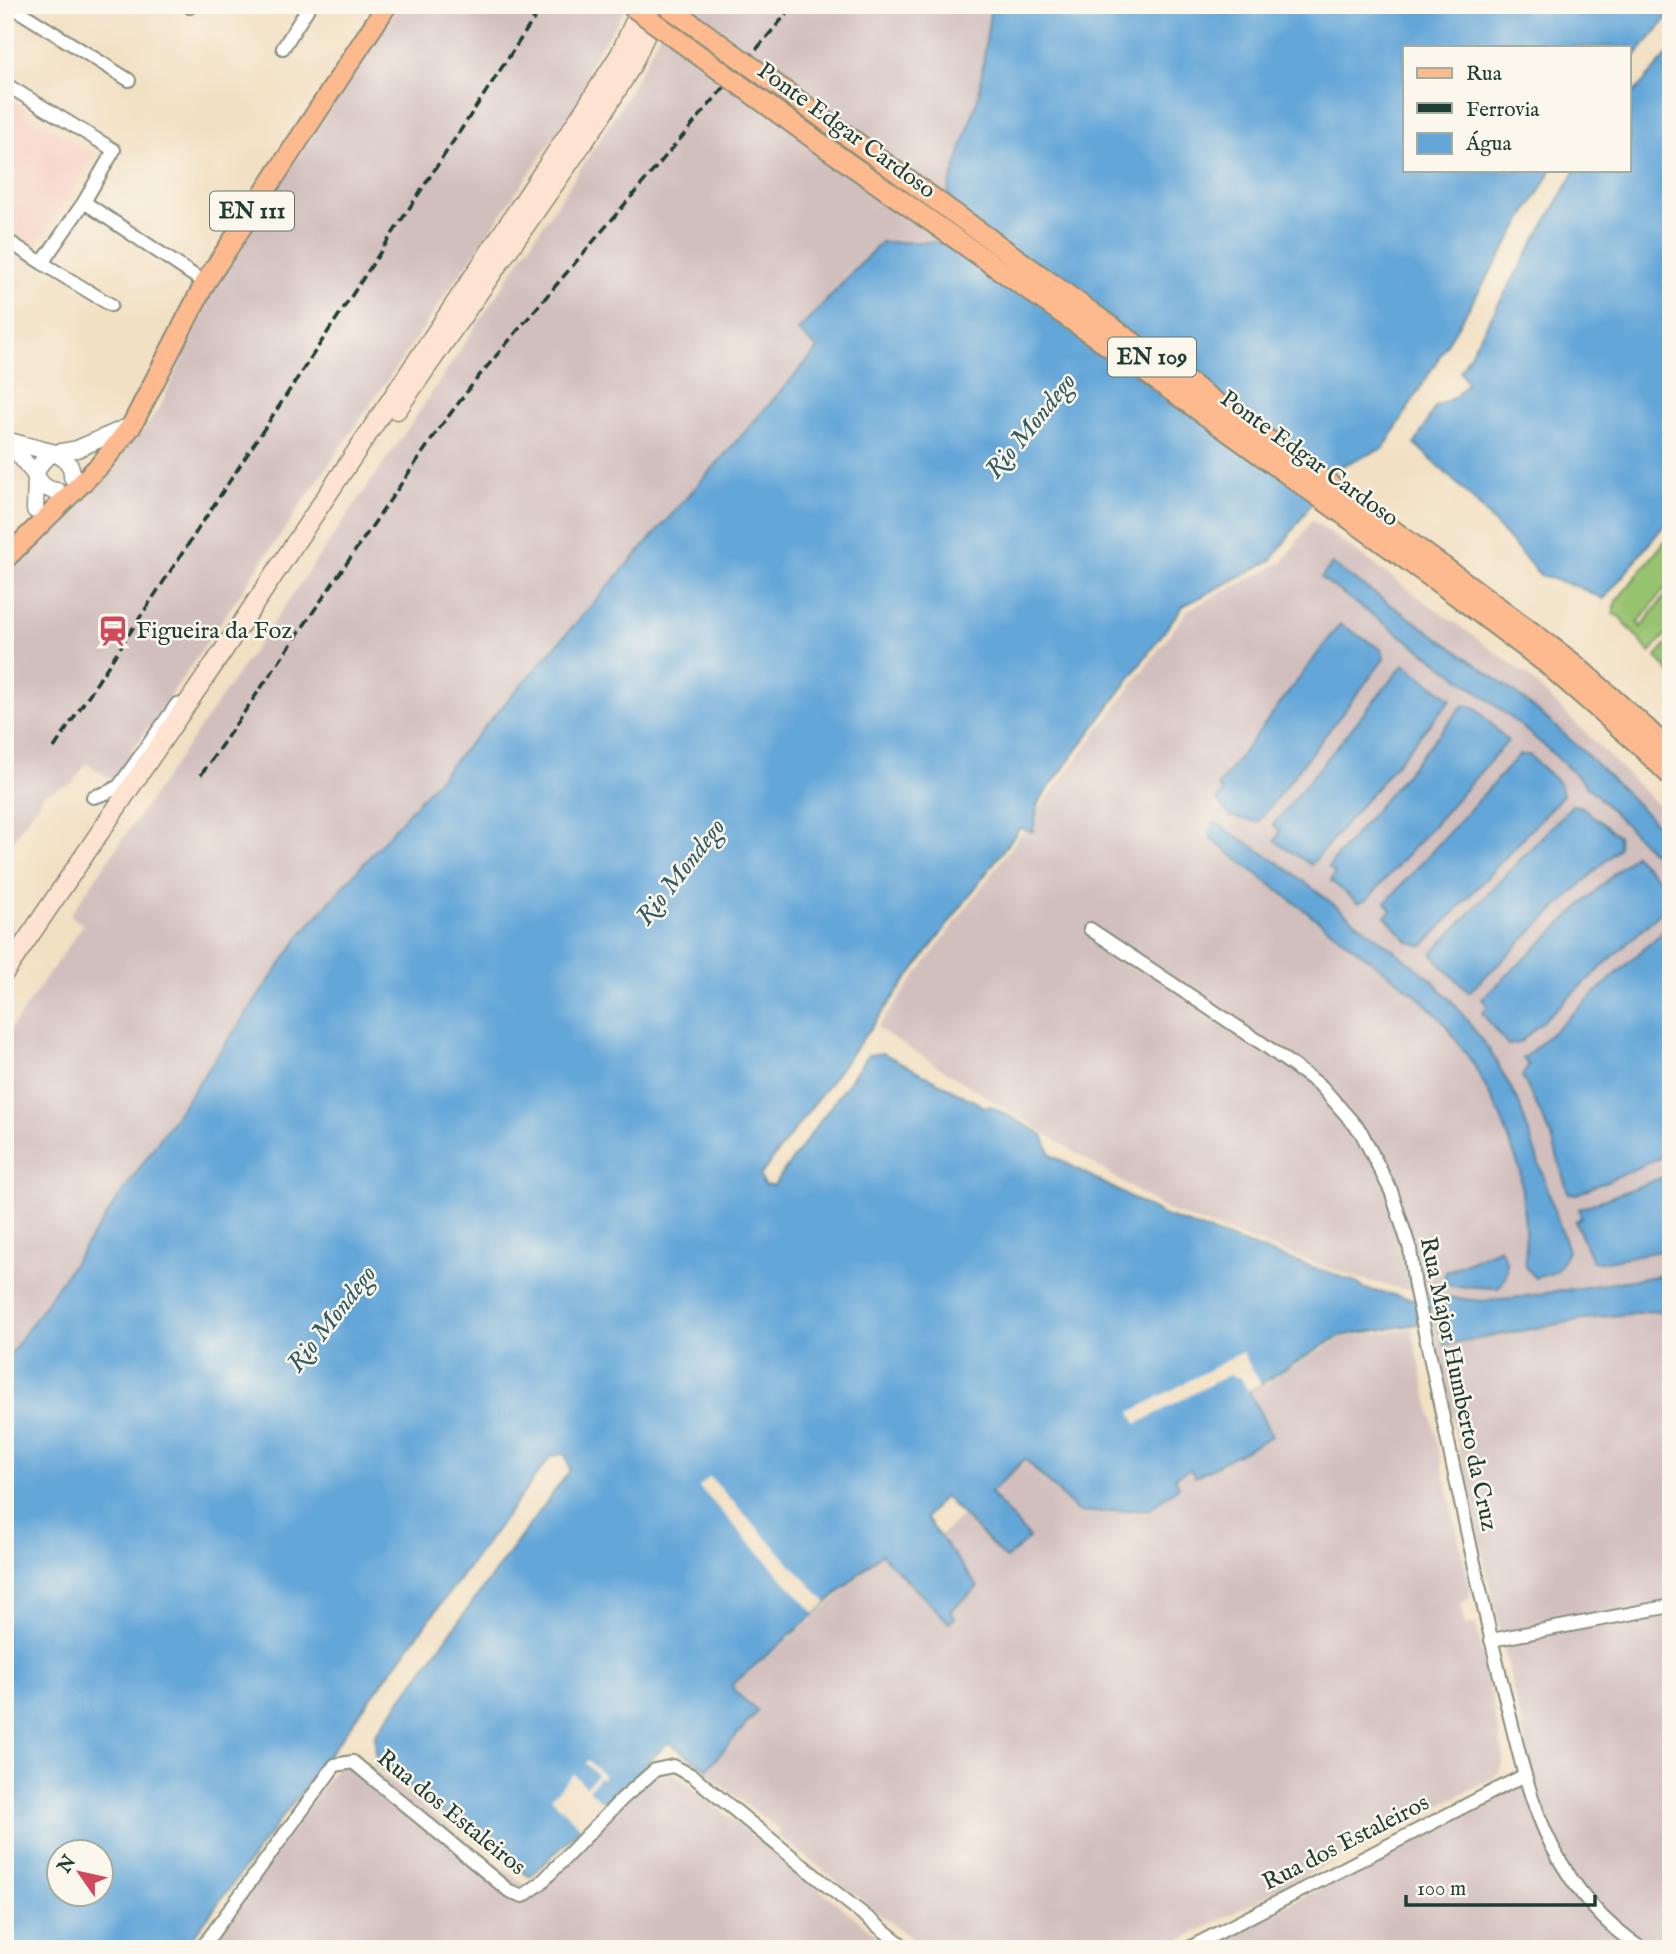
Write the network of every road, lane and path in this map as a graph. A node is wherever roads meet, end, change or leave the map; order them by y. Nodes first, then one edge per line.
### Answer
1 (9, 5) edge
2 (310, 5) edge
3 (387, 5) edge
4 (630, 5) edge
5 (642, 5) edge
6 (659, 5) edge
7 (666, 5) edge
8 (283, 48) dead end
9 (130, 80) dead end
10 (5, 84) edge
11 (591, 116) junction
12 (84, 202) junction
13 (5, 239) edge
14 (42, 263) junction
15 (205, 283) junction
16 (111, 305) dead end
17 (132, 425) junction
18 (6, 440) edge
19 (55, 453) junction
20 (36, 477) junction
21 (67, 487) junction
22 (35, 510) junction
23 (5, 542) edge
24 (5, 559) edge
25 (223, 651) junction
26 (1671, 753) edge
27 (1671, 776) edge
28 (93, 797) dead end
29 (1090, 929) dead end
30 (5, 972) edge
31 (1671, 1606) edge
32 (1492, 1640) junction
33 (1525, 1775) junction
34 (201, 1949) edge
35 (907, 1949) edge
36 (1186, 1949) edge
37 (1642, 1949) edge

1 - 9 street
2 - 8 street
3 - 15 main road, EN 111
4 - 27 main road, Ponte Edgar Cardoso / EN 109, bridge
5 - 11 main road
6 - 11 main road
7 - 26 main road, Ponte Edgar Cardoso / EN 109, bridge
10 - 12 street
11 - 25 main road
12 - 14 street
12 - 15 street
13 - 14 street
14 - 16 street
15 - 17 main road, EN 111
17 - 19 street
17 - 21 main road, EN 111
18 - 19 street
18 - 20 street
19 - 20 street
19 - 21 street
20 - 21 street
20 - 22 street
21 - 22 main road, EN 111
21 - 24 main road, EN 111
22 - 23 main road, EN 111
25 - 28 street
25 - 30 main road
29 - 32 street, Rua Major Humberto da Cruz
31 - 32 street
32 - 33 street, Rua Major Humberto da Cruz
33 - 36 street, Rua dos Estaleiros
33 - 37 street, Rua Major Humberto da Cruz
34 - 35 street, Rua dos Estaleiros

